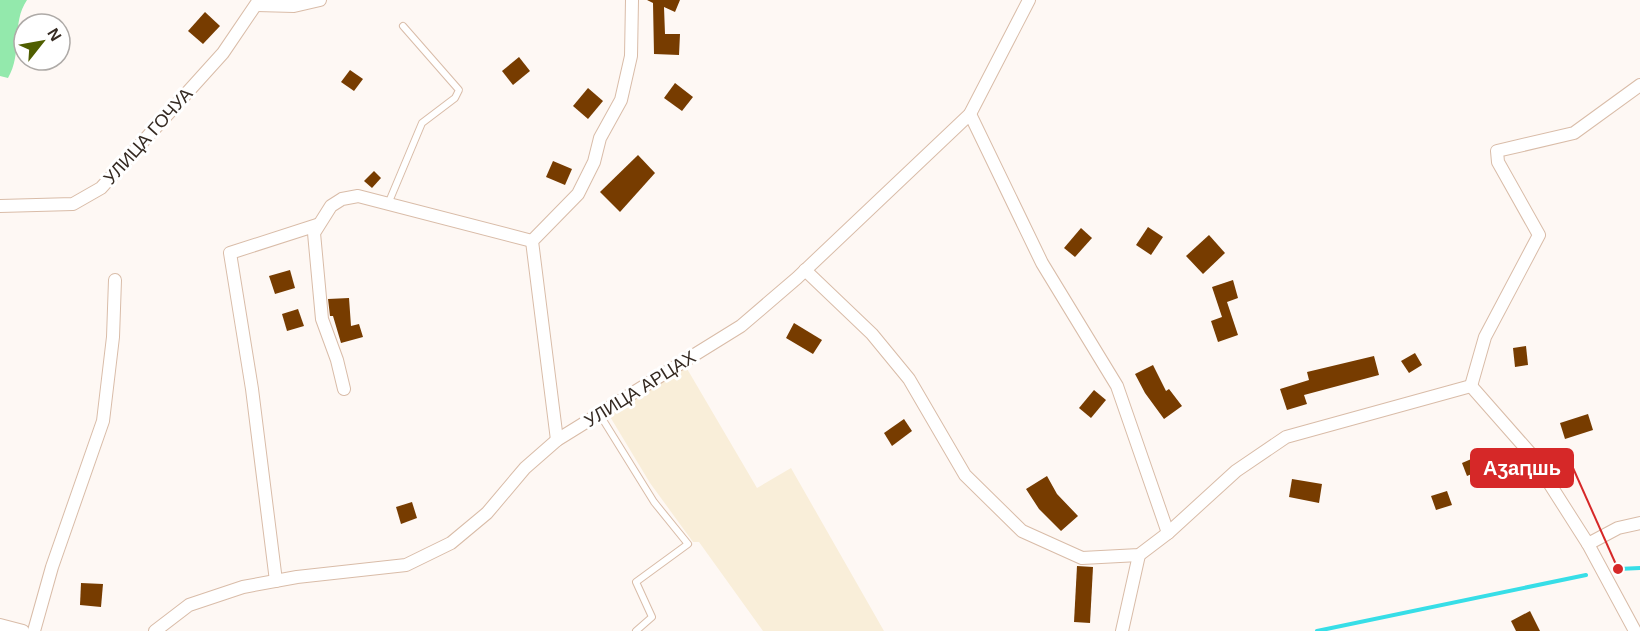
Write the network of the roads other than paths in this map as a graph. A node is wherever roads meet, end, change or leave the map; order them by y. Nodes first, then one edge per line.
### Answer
1 (320, 0) edge
2 (632, 0) edge
3 (1029, 0) edge
4 (258, 2) edge
5 (403, 26) dead end
6 (1640, 85) edge
7 (970, 114) junction
8 (388, 204) junction
9 (0, 206) edge
10 (317, 225) junction
11 (532, 241) junction
12 (805, 270) junction
13 (115, 280) dead end
14 (1471, 386) junction
15 (344, 389) dead end
16 (600, 415) junction
17 (557, 440) junction
18 (1640, 523) edge
19 (1168, 534) junction
20 (1588, 544) junction
21 (1139, 555) junction
22 (276, 581) junction
23 (0, 625) edge
24 (23, 631) edge
25 (34, 631) edge
26 (155, 631) edge
27 (636, 631) edge
28 (1122, 631) edge
29 (1635, 631) edge

1 - 4 street
2 - 11 street
3 - 7 street, УЛИЦА АРЦАХ
4 - 9 street, УЛИЦА ГОЧУА
5 - 8 lane
6 - 14 street
7 - 12 street, УЛИЦА АРЦАХ
7 - 19 street
8 - 10 street
8 - 11 street
10 - 15 street
10 - 22 street
11 - 17 street
12 - 16 street, УЛИЦА АРЦАХ
12 - 21 street
13 - 25 street
14 - 19 street
14 - 20 street
16 - 17 street, УЛИЦА АРЦАХ
16 - 27 lane
17 - 22 street, УЛИЦА АРЦАХ
18 - 20 street
19 - 21 street
20 - 29 street
21 - 28 street
22 - 26 street, УЛИЦА АРЦАХ
23 - 24 street

